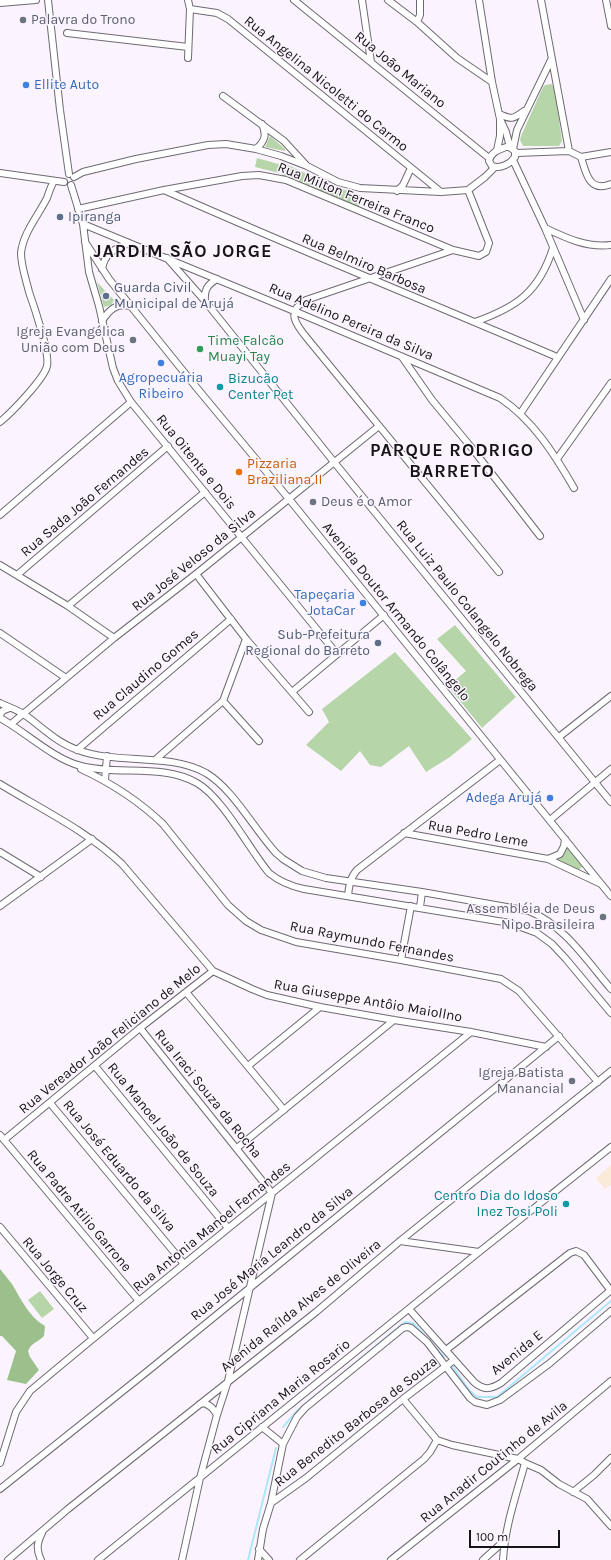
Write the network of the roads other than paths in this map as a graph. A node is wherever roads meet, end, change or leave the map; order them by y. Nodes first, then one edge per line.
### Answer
1 (36, 0) edge
2 (48, 0) edge
3 (188, 0) edge
4 (294, 0) edge
5 (362, 0) edge
6 (388, 0) edge
7 (420, 0) edge
8 (479, 0) edge
9 (541, 0) edge
10 (606, 0) edge
11 (0, 3) edge
12 (190, 9) junction
13 (417, 22) junction
14 (611, 26) edge
15 (68, 33) dead end
16 (188, 47) junction
17 (188, 58) dead end
18 (551, 60) junction
19 (371, 62) junction
20 (492, 82) junction
21 (223, 96) dead end
22 (526, 110) junction
23 (499, 116) junction
24 (261, 123) junction
25 (256, 149) junction
26 (497, 150) junction
27 (513, 150) junction
28 (569, 151) junction
29 (611, 152) edge
30 (581, 157) junction
31 (489, 158) junction
32 (513, 160) junction
33 (307, 166) junction
34 (495, 167) junction
35 (411, 168) junction
36 (0, 173) edge
37 (71, 176) junction
38 (54, 181) junction
39 (64, 182) junction
40 (611, 184) edge
41 (71, 185) junction
42 (164, 190) junction
43 (468, 190) junction
44 (397, 191) junction
45 (441, 192) junction
46 (78, 209) junction
47 (83, 224) junction
48 (545, 228) junction
49 (85, 242) junction
50 (129, 243) junction
51 (611, 245) edge
52 (553, 248) junction
53 (453, 250) junction
54 (167, 258) junction
55 (102, 269) junction
56 (366, 278) junction
57 (611, 279) edge
58 (217, 280) junction
59 (205, 301) junction
60 (130, 306) junction
61 (294, 311) junction
62 (584, 320) junction
63 (102, 321) junction
64 (475, 322) junction
65 (402, 356) junction
66 (557, 357) junction
67 (611, 383) edge
68 (131, 402) junction
69 (520, 414) junction
70 (0, 422) edge
71 (379, 426) junction
72 (168, 446) junction
73 (557, 459) junction
74 (334, 462) junction
75 (574, 488) dead end
76 (205, 492) junction
77 (289, 499) junction
78 (0, 515) edge
79 (540, 536) dead end
80 (242, 537) junction
81 (0, 565) edge
82 (499, 572) dead end
83 (196, 574) junction
84 (17, 575) junction
85 (68, 606) junction
86 (384, 615) junction
87 (231, 619) junction
88 (0, 633) edge
89 (114, 638) junction
90 (246, 639) junction
91 (337, 654) junction
92 (66, 678) junction
93 (292, 692) junction
94 (611, 696) edge
95 (222, 701) junction
96 (0, 703) edge
97 (10, 708) junction
98 (309, 712) dead end
99 (23, 714) junction
100 (0, 718) edge
101 (11, 724) junction
102 (559, 737) junction
103 (259, 741) dead end
104 (77, 750) junction
105 (107, 756) junction
106 (156, 760) junction
107 (500, 760) junction
108 (67, 762) junction
109 (611, 769) edge
110 (107, 770) junction
111 (105, 780) junction
112 (595, 782) junction
113 (0, 784) edge
114 (611, 802) edge
115 (550, 820) junction
116 (404, 833) junction
117 (92, 839) junction
118 (565, 839) junction
119 (0, 852) edge
120 (548, 859) junction
121 (41, 877) junction
122 (350, 882) junction
123 (602, 885) junction
124 (422, 892) junction
125 (348, 896) junction
126 (611, 896) edge
127 (0, 906) edge
128 (411, 906) junction
129 (420, 907) junction
130 (401, 960) junction
131 (213, 971) junction
132 (611, 989) edge
133 (186, 992) junction
134 (320, 1007) junction
135 (611, 1013) edge
136 (394, 1020) junction
137 (140, 1028) junction
138 (471, 1032) junction
139 (559, 1036) junction
140 (546, 1047) junction
141 (95, 1066) junction
142 (248, 1066) junction
143 (611, 1071) edge
144 (598, 1082) junction
145 (50, 1103) junction
146 (284, 1110) junction
147 (2, 1138) edge
148 (611, 1147) edge
149 (237, 1148) junction
150 (272, 1193) junction
151 (0, 1227) edge
152 (228, 1228) junction
153 (400, 1241) junction
154 (479, 1252) junction
155 (184, 1264) junction
156 (250, 1288) junction
157 (611, 1291) edge
158 (139, 1301) junction
159 (409, 1309) junction
160 (611, 1311) edge
161 (93, 1338) junction
162 (446, 1350) junction
163 (454, 1360) junction
164 (446, 1367) junction
165 (228, 1381) junction
166 (611, 1381) edge
167 (403, 1399) junction
168 (200, 1404) junction
169 (217, 1415) junction
170 (262, 1428) junction
171 (437, 1440) junction
172 (283, 1444) junction
173 (611, 1458) edge
174 (518, 1459) junction
175 (0, 1463) edge
176 (525, 1463) junction
177 (609, 1463) edge
178 (200, 1478) junction
179 (0, 1489) edge
180 (573, 1492) junction
181 (271, 1503) junction
182 (611, 1526) edge
183 (43, 1530) junction
184 (504, 1541) junction
185 (259, 1549) junction
186 (8, 1560) edge
187 (41, 1560) edge
188 (98, 1560) edge
189 (182, 1560) edge
190 (258, 1560) edge
191 (269, 1560) edge
192 (300, 1560) edge
193 (391, 1560) edge
194 (483, 1560) edge
195 (503, 1560) edge

1 - 11 street
2 - 37 street
3 - 12 street
4 - 19 street, Rua João Mariano
5 - 19 street
6 - 13 street
7 - 13 street
8 - 20 street
9 - 18 street
10 - 14 street
12 - 16 street
12 - 35 street, Rua Angelina Nicoletti do Carmo
13 - 20 street
15 - 16 street
16 - 17 street
18 - 22 street
18 - 28 street
19 - 31 street, Rua João Mariano
20 - 23 street
21 - 24 street
22 - 23 street
22 - 27 street
23 - 26 street
23 - 27 street
24 - 25 street
24 - 33 street
25 - 33 street
25 - 37 street
26 - 27 street
26 - 31 street
27 - 28 street
27 - 32 street
28 - 30 street
29 - 30 street
30 - 40 street
31 - 34 street
32 - 34 street
32 - 48 street
33 - 44 street
34 - 43 street
35 - 44 street
35 - 45 street, Rua Angelina Nicoletti do Carmo
36 - 38 street
37 - 39 street
37 - 41 street
38 - 39 street
38 - 70 street
39 - 41 street
41 - 46 street, Rua Oitenta e Dois
42 - 46 street, Rua Milton Ferreira Franco
42 - 53 street, Rua Milton Ferreira Franco
42 - 56 street, Rua Belmiro Barbosa
43 - 45 street
43 - 53 street, Rua Milton Ferreira Franco
44 - 45 street
46 - 47 street, Rua Oitenta e Dois
47 - 49 street, Rua Oitenta e Dois
47 - 50 street, Rua Adelino Pereira da Silva
48 - 51 street
48 - 52 street
49 - 55 street, Avenida Doutor Armando Colângelo
49 - 63 street, Rua Oitenta e Dois
50 - 54 street, Rua Adelino Pereira da Silva
50 - 55 street
52 - 62 street
52 - 64 street
53 - 56 street
54 - 58 street, Rua Adelino Pereira da Silva
54 - 59 street, Rua Luiz Paulo Colangelo Nobrega
55 - 60 street, Avenida Doutor Armando Colângelo
56 - 61 street
56 - 64 street, Rua Belmiro Barbosa
57 - 62 street
58 - 59 street
58 - 61 street, Rua Adelino Pereira da Silva
59 - 74 street, Rua Luiz Paulo Colangelo Nobrega
60 - 63 street
60 - 77 street, Avenida Doutor Armando Colângelo
61 - 65 street, Rua Adelino Pereira da Silva
61 - 71 street
62 - 66 street
63 - 68 street, Rua Oitenta e Dois
64 - 66 street, Rua Belmiro Barbosa
65 - 69 street, Rua Adelino Pereira da Silva
65 - 79 street
66 - 69 street
67 - 73 street
68 - 72 street, Rua Oitenta e Dois
68 - 78 street
69 - 73 street, Rua Adelino Pereira da Silva
71 - 74 street, Rua José Veloso da Silva
71 - 82 street
72 - 76 street, Rua Oitenta e Dois
72 - 84 street, Rua Sada João Fernandes
73 - 75 street, Rua Adelino Pereira da Silva
74 - 77 street, Rua José Veloso da Silva
74 - 102 street, Rua Luiz Paulo Colangelo Nobrega
76 - 80 street, Rua Oitenta e Dois
76 - 85 street
77 - 80 street, Rua José Veloso da Silva
77 - 86 street, Avenida Doutor Armando Colângelo
80 - 83 street, Rua José Veloso da Silva
80 - 91 street, Rua Oitenta e Dois
81 - 84 street
83 - 87 street
83 - 89 street, Rua José Veloso da Silva
84 - 85 street
85 - 89 street
86 - 91 street
86 - 107 street, Avenida Doutor Armando Colângelo
87 - 90 street
87 - 104 street, Rua Claudino Gomes
88 - 92 street
89 - 92 street, Rua José Veloso da Silva
90 - 93 street
90 - 95 street
91 - 93 street
92 - 99 street, Rua José Veloso da Silva
93 - 98 street
94 - 102 street
95 - 103 street
95 - 106 street
96 - 97 street
97 - 99 street
97 - 100 street
99 - 101 street, Rua José Veloso da Silva
99 - 104 street
100 - 101 street
101 - 108 street
102 - 112 street, Rua Luiz Paulo Colangelo Nobrega
104 - 105 street
105 - 106 street
105 - 110 street
106 - 122 street
107 - 115 street, Avenida Doutor Armando Colângelo
107 - 116 street
108 - 110 street
108 - 111 street, Rua Raymundo Fernandes
109 - 112 street
110 - 111 street
110 - 125 street
111 - 130 street, Rua Raymundo Fernandes
112 - 114 street, Rua Luiz Paulo Colangelo Nobrega
112 - 115 street
113 - 117 street, Rua Giuseppe Antôio Maiollno
115 - 118 street, Avenida Doutor Armando Colângelo
116 - 120 street, Rua Pedro Leme
116 - 122 street
117 - 121 street
117 - 131 street, Rua Giuseppe Antôio Maiollno
118 - 120 street
118 - 123 street, Avenida Doutor Armando Colângelo
119 - 121 street
120 - 123 street, Rua Pedro Leme
121 - 127 street
122 - 124 street
122 - 125 street
123 - 126 street, Avenida Doutor Armando Colângelo
124 - 129 street
124 - 132 street
125 - 128 street
128 - 129 street
128 - 130 street
129 - 135 street
130 - 139 street, Rua Raymundo Fernandes
131 - 133 street, Rua Vereador João Feliciano de Melo
131 - 134 street, Rua Giuseppe Antôio Maiollno
133 - 137 street, Rua Vereador João Feliciano de Melo
133 - 142 street
134 - 136 street, Rua Giuseppe Antôio Maiollno
134 - 142 street
136 - 138 street, Rua Giuseppe Antôio Maiollno
136 - 146 street
137 - 141 street, Rua Vereador João Feliciano de Melo
137 - 149 street, Rua Iraci Souza da Rocha
138 - 140 street, Rua Giuseppe Antôio Maiollno
138 - 150 street, Rua Antonia Manoel Fernandes
139 - 140 street, Rua José Maria Leandro da Silva
139 - 144 street, Rua Raymundo Fernandes
140 - 156 street, Rua José Maria Leandro da Silva
141 - 145 street, Rua Vereador João Feliciano de Melo
141 - 152 street, Rua Manoel João de Souza
142 - 146 street
143 - 144 street, Avenida Raílda Alves de Oliveira
144 - 153 street, Avenida Raílda Alves de Oliveira
145 - 147 street, Rua Vereador João Feliciano de Melo
145 - 155 street, Rua José Eduardo da Silva
146 - 149 street
147 - 158 street, Rua Padre Atilio Garrone
148 - 154 street, Rua Cipriana Maria Rosario
149 - 150 street, Rua Iraci Souza da Rocha
150 - 152 street, Rua Antonia Manoel Fernandes
150 - 156 street
151 - 161 street, Rua Jorge Cruz
152 - 155 street, Rua Antonia Manoel Fernandes
153 - 154 street
153 - 165 street, Avenida Raílda Alves de Oliveira
154 - 159 street, Rua Cipriana Maria Rosario
155 - 158 street, Rua Antonia Manoel Fernandes
156 - 165 street
156 - 179 street, Rua José Maria Leandro da Silva
157 - 162 street
157 - 163 street, Avenida E
158 - 161 street, Rua Antonia Manoel Fernandes
159 - 162 street, Avenida E
159 - 170 street, Rua Cipriana Maria Rosario
160 - 164 street
161 - 175 street, Rua Antonia Manoel Fernandes
162 - 163 street, Avenida E
163 - 164 street, Rua Benedito Barbosa de Souza
164 - 167 street, Rua Benedito Barbosa de Souza
164 - 172 street
165 - 168 street, Avenida Raílda Alves de Oliveira
165 - 169 street
166 - 174 street, Rua Anadir Coutinho de Avila
167 - 171 street
167 - 181 street, Rua Benedito Barbosa de Souza
168 - 169 street
168 - 183 street, Avenida Raílda Alves de Oliveira
169 - 178 street
170 - 172 street
170 - 178 street, Rua Cipriana Maria Rosario
171 - 174 street
171 - 192 street
172 - 181 street
173 - 177 street
174 - 176 street
174 - 193 street, Rua Anadir Coutinho de Avila
176 - 180 street
176 - 184 street
177 - 180 street
178 - 188 street, Rua Cipriana Maria Rosario
178 - 189 street
180 - 182 street
181 - 185 street
183 - 186 street, Avenida Raílda Alves de Oliveira
183 - 187 street
184 - 194 street
184 - 195 street
185 - 190 street
185 - 191 street

